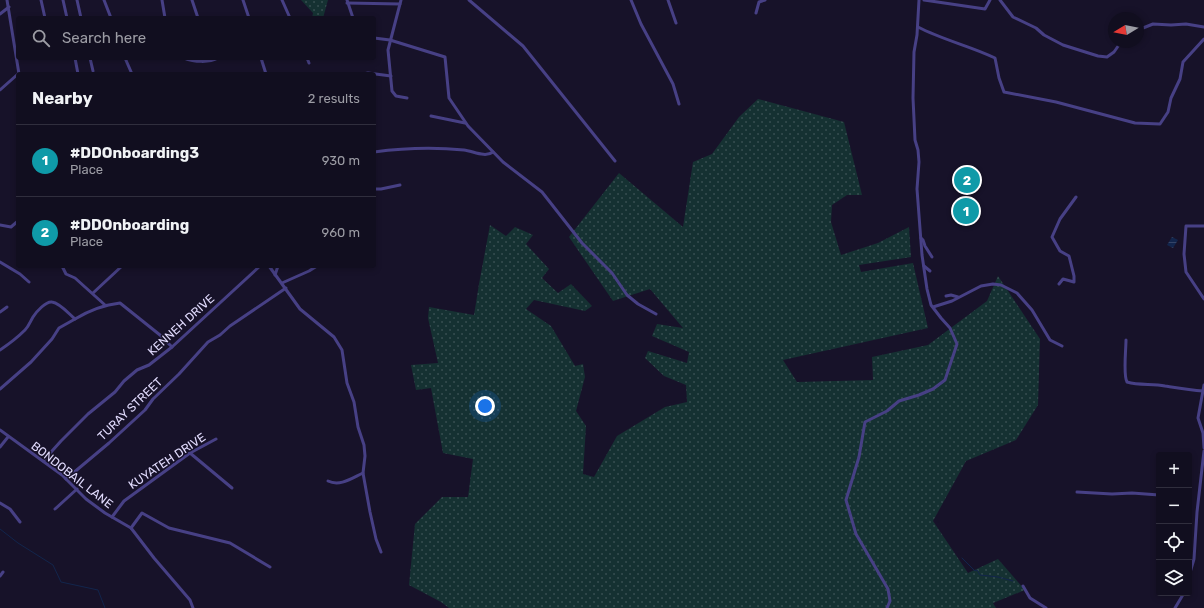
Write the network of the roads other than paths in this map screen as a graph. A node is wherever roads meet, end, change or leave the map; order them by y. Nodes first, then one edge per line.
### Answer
1 (7, 0) edge
2 (41, 0) edge
3 (63, 0) edge
4 (76, 0) edge
5 (104, 0) edge
6 (162, 0) edge
7 (192, 0) edge
8 (243, 0) edge
9 (282, 0) edge
10 (469, 0) edge
11 (631, 0) edge
12 (668, 0) edge
13 (765, 0) edge
14 (919, 0) edge
15 (924, 0) edge
16 (990, 0) edge
17 (1000, 0) edge
18 (347, 1) edge
19 (759, 1) edge
20 (400, 2) edge
21 (8, 7) junction
22 (756, 13) dead end
23 (0, 14) edge
24 (45, 16) edge
25 (67, 16) edge
26 (80, 16) edge
27 (110, 16) edge
28 (165, 16) edge
29 (197, 16) edge
30 (248, 16) edge
31 (289, 16) edge
32 (352, 16) edge
33 (676, 23) dead end
34 (918, 27) junction
35 (1204, 27) edge
36 (1144, 28) edge
37 (376, 38) edge
38 (1204, 39) edge
39 (390, 40) junction
40 (1117, 48) edge
41 (75, 60) edge
42 (90, 60) edge
43 (126, 60) edge
44 (195, 60) edge
45 (207, 60) edge
46 (262, 60) edge
47 (308, 60) edge
48 (309, 63) dead end
49 (93, 71) dead end
50 (18, 72) edge
51 (78, 72) edge
52 (131, 72) edge
53 (265, 72) edge
54 (376, 74) edge
55 (16, 76) edge
56 (391, 76) junction
57 (0, 90) edge
58 (407, 98) dead end
59 (679, 104) dead end
60 (431, 116) dead end
61 (465, 123) junction
62 (376, 152) edge
63 (493, 152) junction
64 (615, 161) dead end
65 (400, 185) dead end
66 (376, 189) edge
67 (1076, 197) dead end
68 (16, 223) edge
69 (0, 225) edge
70 (1204, 226) edge
71 (921, 238) junction
72 (932, 257) dead end
73 (0, 262) edge
74 (924, 266) junction
75 (63, 268) edge
76 (120, 268) edge
77 (258, 268) edge
78 (270, 268) edge
79 (277, 268) edge
80 (314, 268) edge
81 (930, 271) dead end
82 (275, 275) junction
83 (29, 282) dead end
84 (282, 283) junction
85 (1058, 284) dead end
86 (286, 288) junction
87 (93, 293) junction
88 (946, 296) dead end
89 (958, 297) junction
90 (1204, 298) edge
91 (105, 305) junction
92 (7, 307) dead end
93 (933, 307) junction
94 (0, 312) edge
95 (656, 314) dead end
96 (75, 319) junction
97 (1126, 340) dead end
98 (1062, 346) dead end
99 (172, 347) junction
100 (0, 350) edge
101 (1204, 385) edge
102 (0, 389) edge
103 (1203, 391) junction
104 (0, 430) edge
105 (8, 437) junction
106 (216, 439) dead end
107 (0, 447) edge
108 (1204, 448) edge
109 (1204, 451) edge
110 (190, 454) junction
111 (43, 461) junction
112 (363, 473) junction
113 (66, 479) junction
114 (328, 480) dead end
115 (232, 488) dead end
116 (77, 489) junction
117 (1077, 492) dead end
118 (1156, 495) edge
119 (0, 503) edge
120 (55, 509) dead end
121 (112, 517) junction
122 (20, 522) dead end
123 (131, 528) junction
124 (381, 552) dead end
125 (270, 566) dead end
126 (1192, 566) edge
127 (3, 572) dead end
128 (0, 576) edge
129 (1023, 586) dead end
130 (1182, 596) edge
131 (193, 608) edge
132 (887, 608) edge
133 (1046, 608) edge
134 (1175, 608) edge

1 - 21 street
2 - 24 street
3 - 25 street
4 - 26 street
5 - 27 street
6 - 28 street
7 - 29 street
8 - 30 street
9 - 31 street
10 - 64 street
11 - 59 street
12 - 33 street
13 - 19 street
14 - 34 street
15 - 16 street
17 - 40 street
18 - 20 street
18 - 32 street
19 - 22 street
20 - 39 street
21 - 23 street
21 - 50 street
34 - 38 street
34 - 71 street
35 - 36 street
37 - 39 street
39 - 56 street
39 - 61 street
41 - 51 street
42 - 49 street
43 - 52 street
44 - 45 street
46 - 53 street
47 - 48 street
54 - 56 street
55 - 57 street
56 - 58 street
60 - 61 street
61 - 63 street
62 - 63 street
63 - 95 street
65 - 66 street
67 - 85 street
68 - 69 street
70 - 90 street
71 - 72 street
71 - 74 street
73 - 83 street
74 - 81 street
74 - 93 street
75 - 87 street
76 - 87 street
77 - 99 street, KENNEH DRIVE
78 - 82 street
79 - 82 street
80 - 84 street
82 - 84 street
84 - 86 street
86 - 112 street
86 - 113 street, TURAY STREET
87 - 91 street
88 - 89 street
89 - 93 street
89 - 98 street
91 - 96 street
91 - 99 street
92 - 94 street
93 - 132 street
96 - 100 street
96 - 102 street
97 - 103 street
99 - 111 street, KENNEH DRIVE
101 - 103 street
103 - 108 street
104 - 105 street, BONDOBAIL LANE
105 - 107 street
105 - 111 street, BONDOBAIL LANE
106 - 110 street, KUYATEH DRIVE
109 - 126 street
110 - 115 street
110 - 121 street, KUYATEH DRIVE
111 - 113 street, BONDOBAIL LANE
112 - 114 street
112 - 124 street
113 - 116 street, BONDOBAIL LANE
116 - 120 street
116 - 121 street, BONDOBAIL LANE
117 - 118 street
119 - 122 street
121 - 123 street, BONDOBAIL LANE
123 - 125 street
123 - 131 street, BONDOBAIL LANE
127 - 128 street
129 - 133 street
130 - 134 street

